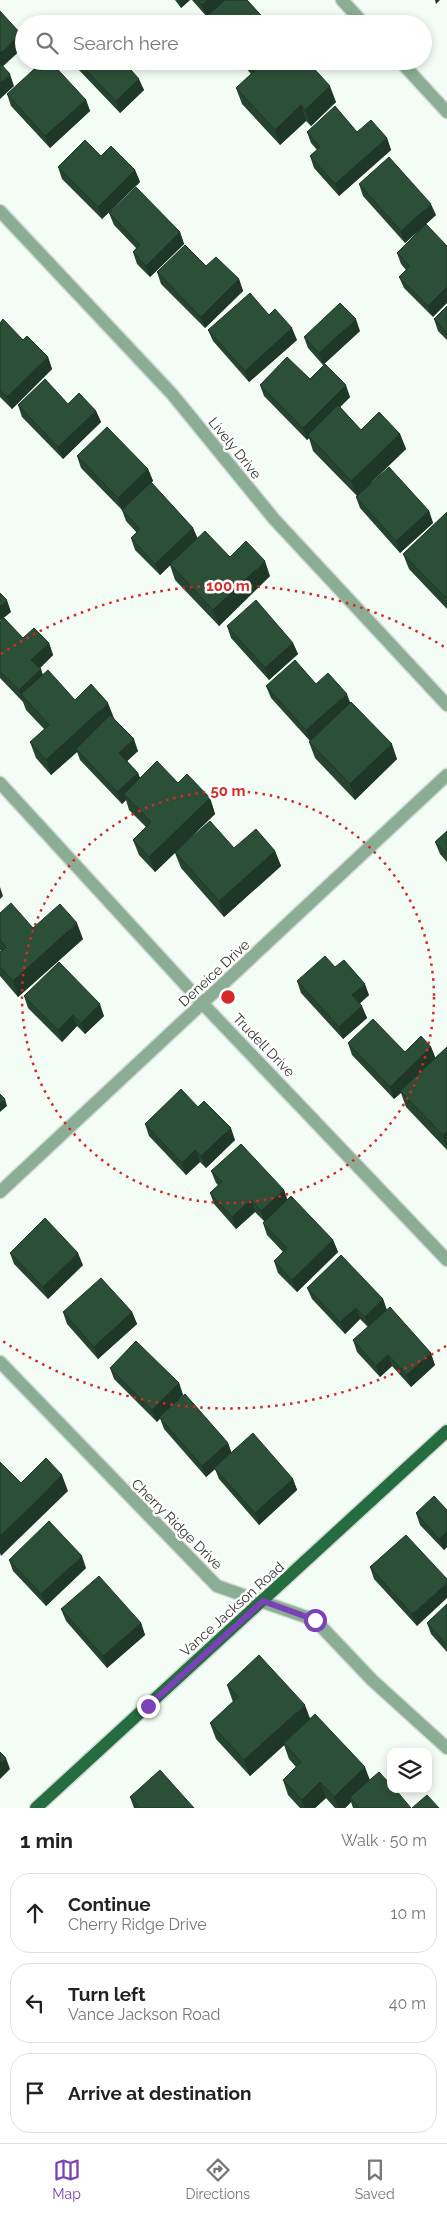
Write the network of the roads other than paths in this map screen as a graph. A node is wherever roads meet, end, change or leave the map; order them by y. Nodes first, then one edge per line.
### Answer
1 (342, 0) edge
2 (356, 15) edge
3 (408, 70) edge
4 (447, 112) edge
5 (0, 211) edge
6 (447, 705) edge
7 (447, 775) edge
8 (0, 783) edge
9 (203, 1004) junction
10 (0, 1192) edge
11 (447, 1260) edge
12 (0, 1362) edge
13 (447, 1431) edge
14 (263, 1601) junction
15 (447, 1748) edge
16 (38, 1807) edge

1 - 2 street
3 - 4 street
5 - 6 street, Lively Drive
7 - 9 street, Deneice Drive
8 - 9 street, Trudell Drive
9 - 10 street, Deneice Drive
9 - 11 street, Trudell Drive
12 - 14 street, Cherry Ridge Drive
13 - 14 main road, Vance Jackson Road
14 - 15 street, Cherry Ridge Drive
14 - 16 main road, Vance Jackson Road

